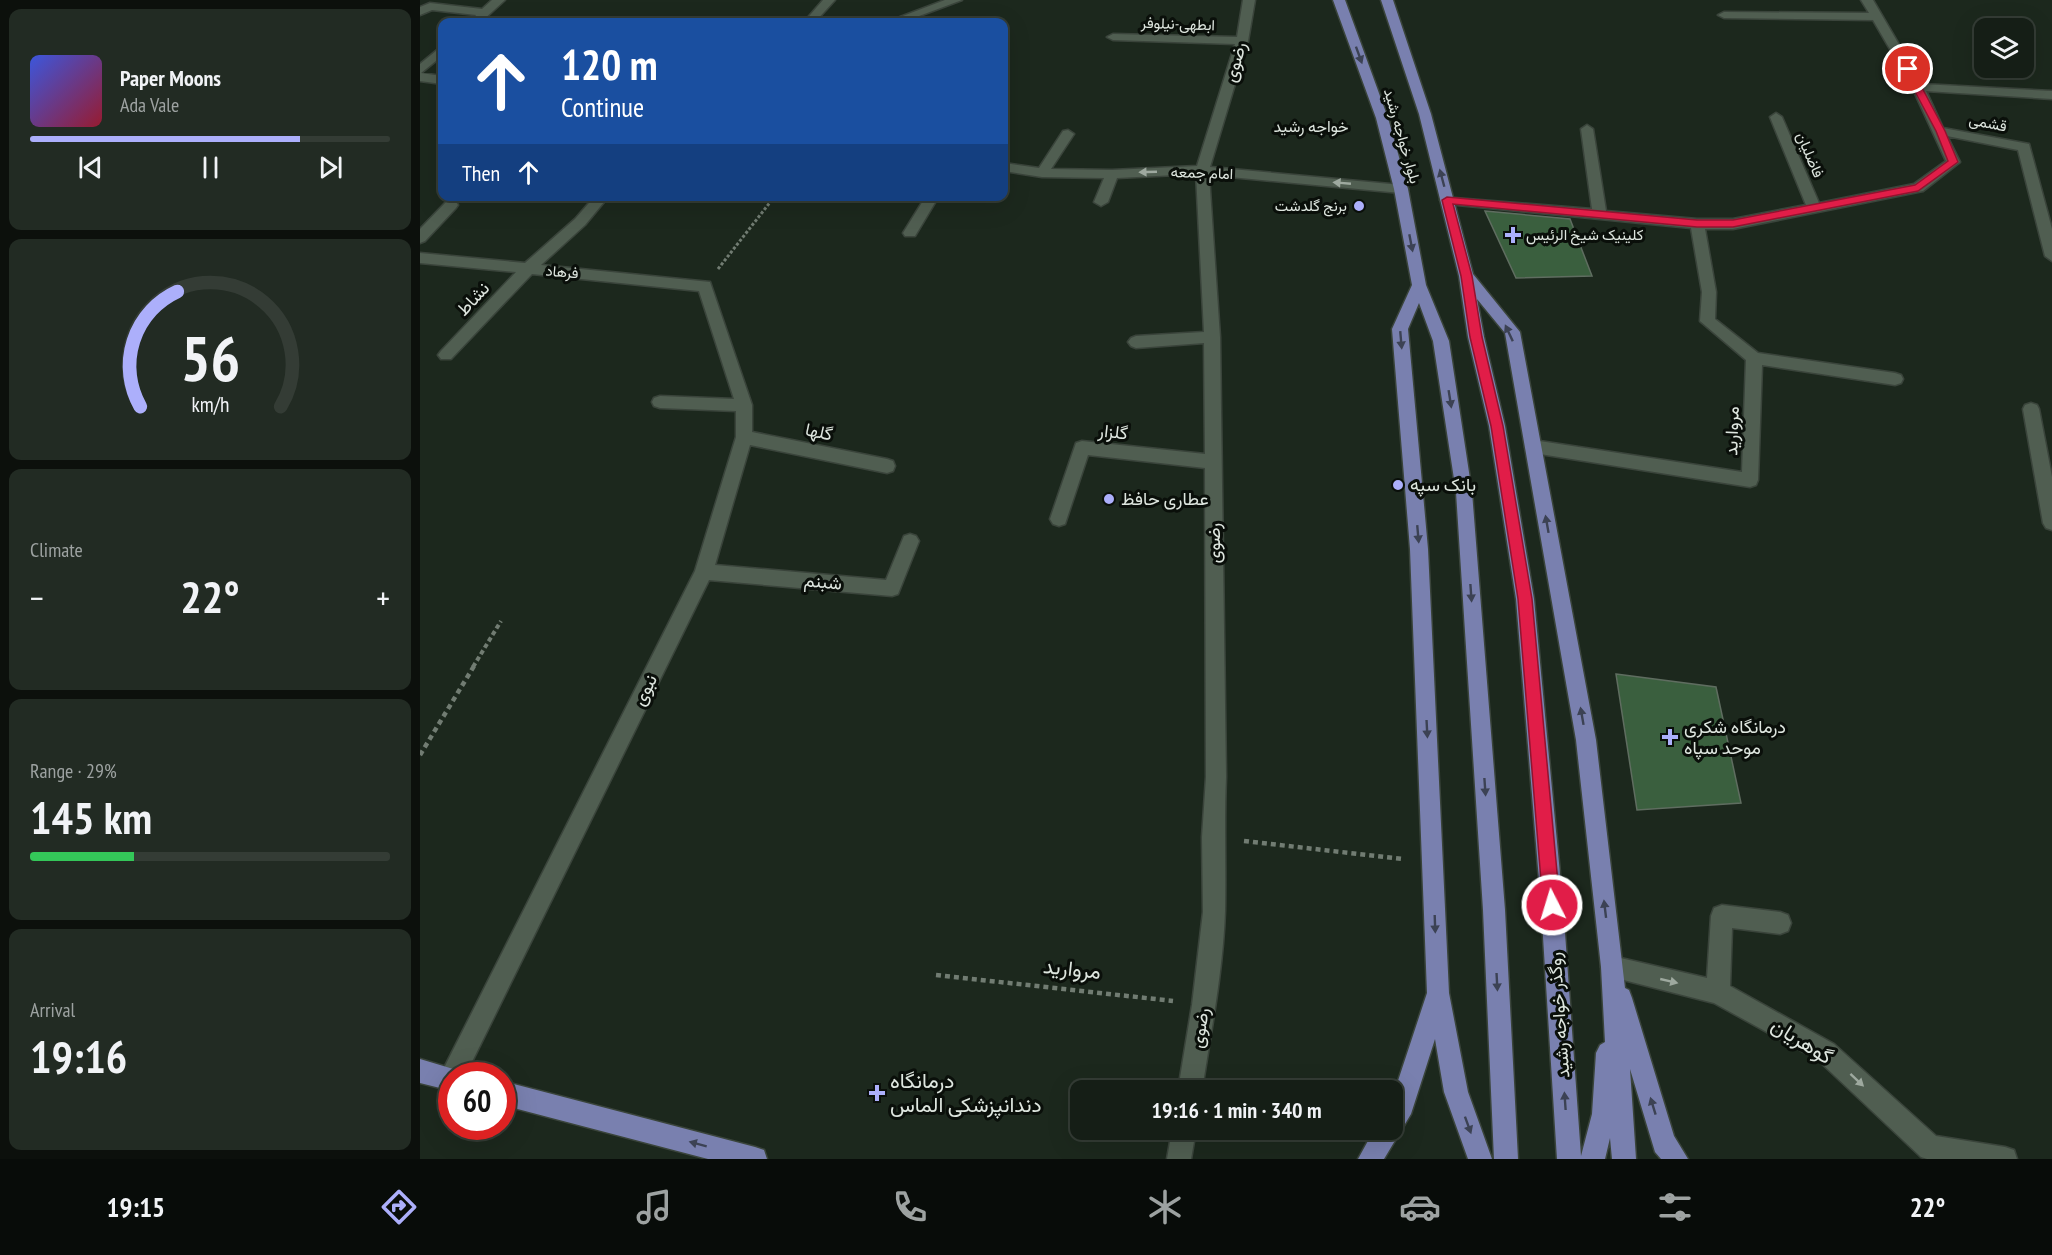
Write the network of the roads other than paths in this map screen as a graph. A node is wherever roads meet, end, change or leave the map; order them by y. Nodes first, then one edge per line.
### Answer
1 (499, 0) edge
2 (829, 0) edge
3 (956, 0) edge
4 (1249, 0) edge
5 (1339, 0) edge
6 (1387, 0) edge
7 (1867, 0) edge
8 (420, 12) edge
9 (484, 13) junction
10 (1724, 15) dead end
11 (1877, 17) junction
12 (478, 18) edge
13 (813, 18) edge
14 (904, 18) edge
15 (1113, 37) dead end
16 (1242, 41) junction
17 (438, 54) edge
18 (420, 70) edge
19 (420, 77) edge
20 (438, 79) edge
21 (1918, 87) junction
22 (2052, 95) edge
23 (1776, 117) dead end
24 (1587, 129) dead end
25 (1941, 131) junction
26 (1068, 134) dead end
27 (1008, 168) edge
28 (1202, 170) junction
29 (1042, 173) junction
30 (1112, 174) junction
31 (1401, 189) junction
32 (1447, 200) junction
33 (599, 201) edge
34 (930, 201) edge
35 (1101, 202) dead end
36 (451, 205) dead end
37 (1814, 207) junction
38 (1599, 213) junction
39 (1697, 224) junction
40 (2048, 226) edge
41 (910, 233) dead end
42 (420, 238) edge
43 (2052, 256) edge
44 (420, 258) edge
45 (528, 269) junction
46 (1466, 276) junction
47 (1419, 285) junction
48 (705, 286) joint
49 (1212, 337) junction
50 (1136, 342) dead end
51 (446, 355) dead end
52 (1754, 358) junction
53 (1895, 380) dead end
54 (660, 402) dead end
55 (744, 405) junction
56 (2031, 409) dead end
57 (744, 437) junction
58 (1533, 447) junction
59 (1213, 462) junction
60 (887, 466) dead end
61 (1059, 519) dead end
62 (2052, 523) edge
63 (910, 541) dead end
64 (705, 572) junction
65 (1780, 923) dead end
66 (1612, 967) junction
67 (1718, 992) junction
68 (1438, 993) junction
69 (460, 1062) edge
70 (420, 1071) edge
71 (438, 1075) edge
72 (1192, 1080) edge
73 (516, 1097) edge
74 (1403, 1102) edge
75 (1182, 1140) edge
76 (1382, 1140) edge
77 (755, 1159) edge
78 (1179, 1159) edge
79 (1370, 1159) edge
80 (1480, 1159) edge
81 (1506, 1159) edge
82 (1569, 1159) edge
83 (1593, 1159) edge
84 (1624, 1159) edge
85 (1676, 1159) edge
86 (2005, 1159) edge

1 - 9 street
2 - 13 street
3 - 14 street
4 - 16 street, رضوی
5 -> 31 main road, بلوار خواجه رشید
32 -> 6 main road, بلوار خواجه رشید
7 - 11 street
8 - 9 street
9 - 12 street
10 - 11 street
11 - 21 street
15 - 16 street, ابطهی-نیلوفر
16 - 28 street, رضوی
17 - 18 street
19 - 20 street
21 - 22 street
21 - 25 street
23 - 37 street, فاضلیان
24 - 38 street
25 - 37 street
25 - 40 street, قشمی
26 - 29 street
27 - 29 street, امام جمعه
28 -> 30 street, امام جمعه
31 -> 28 street, امام جمعه
28 - 49 street, رضوی
29 - 30 street, امام جمعه
30 - 35 street
31 -> 47 main road, بلوار خواجه رشید
32 - 38 street
32 - 46 main road, بلوار خواجه رشید
33 - 45 street, نشاط
34 - 41 street
36 - 42 street
37 - 39 street
38 - 39 street
39 - 52 street
40 - 43 street, قشمی
44 - 45 street, فرهاد
45 - 48 street, فرهاد
45 - 51 street, نشاط
58 -> 46 main road
82 -> 46 main road, روگذر خواجه رشید
47 -> 68 main road
47 -> 81 main road, بلوار خواجه رشید
48 - 55 street, نبوی
49 - 50 street
49 - 59 street, رضوی
52 - 53 street
52 - 58 street, مروارید
54 - 55 street
55 - 57 street, نبوی
56 - 62 street
57 - 60 street, گلها
57 - 64 street, نبوی
66 -> 58 main road
59 - 61 street, گلزار
59 - 72 street, رضوی
63 - 64 street, شبنم
64 - 69 street, نبوی
65 - 67 street
66 -> 67 street, گوهریان
66 - 83 main road
66 - 84 main road
85 -> 66 main road
67 -> 86 street, گوهریان
68 - 74 main road
68 -> 80 main road
70 - 71 main road
77 -> 73 main road
75 - 78 street
76 - 79 main road

